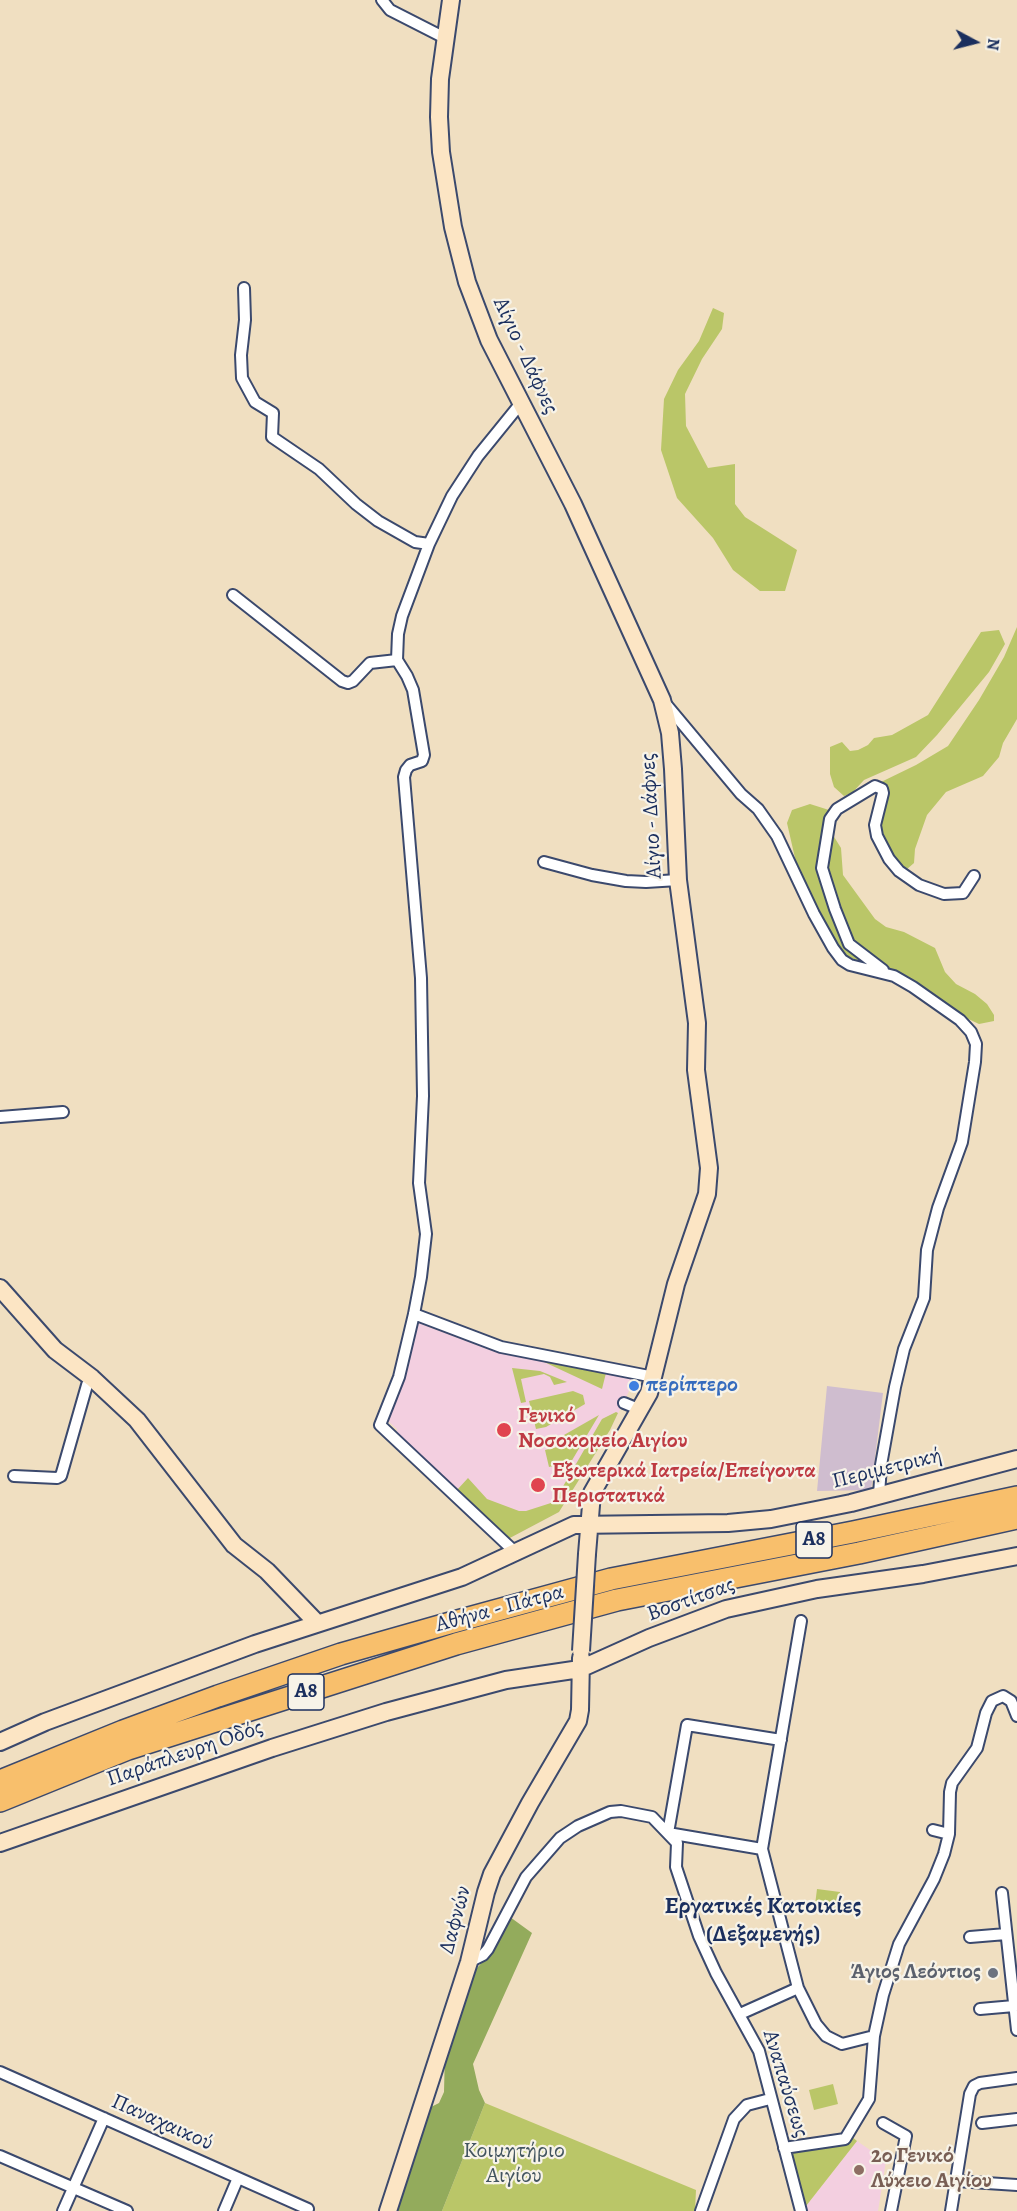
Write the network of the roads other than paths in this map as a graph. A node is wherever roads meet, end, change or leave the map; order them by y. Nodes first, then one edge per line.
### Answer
1 (382, 0) edge
2 (451, 0) edge
3 (445, 38) junction
4 (244, 288) dead end
5 (521, 403) junction
6 (429, 544) junction
7 (233, 596) dead end
8 (397, 660) junction
9 (662, 700) junction
10 (544, 861) dead end
11 (974, 876) dead end
12 (678, 880) junction
13 (885, 973) junction
14 (63, 1112) dead end
15 (0, 1117) edge
16 (0, 1288) edge
17 (414, 1314) junction
18 (654, 1377) junction
19 (92, 1378) junction
20 (624, 1403) dead end
21 (641, 1410) junction
22 (1017, 1459) edge
23 (14, 1476) dead end
24 (879, 1495) junction
25 (1017, 1497) edge
26 (1017, 1518) edge
27 (588, 1524) junction
28 (515, 1552) junction
29 (1017, 1556) edge
30 (801, 1622) dead end
31 (317, 1623) junction
32 (581, 1652) joint
33 (580, 1669) junction
34 (1014, 1699) edge
35 (386, 1712) joint
36 (1017, 1716) edge
37 (781, 1740) junction
38 (0, 1742) edge
39 (0, 1780) edge
40 (0, 1801) edge
41 (933, 1830) dead end
42 (668, 1833) junction
43 (949, 1834) junction
44 (0, 1843) edge
45 (762, 1849) junction
46 (1002, 1893) dead end
47 (970, 1937) dead end
48 (1010, 1939) edge
49 (469, 1962) junction
50 (1013, 1964) edge
51 (798, 1988) junction
52 (1015, 2004) edge
53 (980, 2009) dead end
54 (740, 2014) junction
55 (1017, 2030) edge
56 (874, 2037) junction
57 (0, 2072) edge
58 (1017, 2078) edge
59 (770, 2099) junction
60 (104, 2118) junction
61 (1017, 2119) edge
62 (883, 2123) dead end
63 (982, 2123) dead end
64 (784, 2148) junction
65 (1, 2159) edge
66 (238, 2178) junction
67 (956, 2181) junction
68 (1017, 2185) edge
69 (74, 2188) junction
70 (308, 2210) edge
71 (63, 2211) edge
72 (127, 2211) edge
73 (224, 2211) edge
74 (388, 2211) edge
75 (701, 2211) edge
76 (801, 2211) edge
77 (891, 2211) edge
78 (951, 2211) edge

1 - 3 street
2 - 3 street, Αίγιο - Δάφνες
3 - 5 street, Αίγιο - Δάφνες
4 - 6 street
5 - 6 street
5 - 9 street, Αίγιο - Δάφνες
6 - 8 street
7 - 8 street
8 - 17 street
9 - 12 street, Αίγιο - Δάφνες
9 - 13 street
10 - 12 street
11 - 13 street
12 - 18 street, Αίγιο - Δάφνες
13 - 24 street
14 - 15 street
16 - 19 street
17 - 18 street
17 - 28 street
18 - 21 street, Αίγιο - Δάφνες
19 - 23 street
19 - 31 street
20 - 21 street
21 - 27 street, Αίγιο - Δάφνες
22 - 24 street, Περιμετρική
24 - 27 street, Περιμετρική
25 - 39 highway, Αθήνα - Πάτρα / Α8
26 - 40 highway, Αθήνα - Πάτρα / Α8
27 - 28 street, Περιμετρική
27 - 32 street, Αίγιο - Δάφνες, bridge
28 - 31 street, Περιμετρική
29 - 33 street, Βοστίτσας
30 - 37 street
31 - 38 street, Περιμετρική
32 - 33 street, Δαφνών
33 - 35 street, Βοστίτσας
33 - 49 street, Δαφνών
34 - 36 street
34 - 43 street
35 - 44 street, Παράπλευρη Οδός
37 - 42 street
37 - 45 street
41 - 43 street
42 - 45 street
42 - 49 street
42 - 54 street, Αναπαύσεως
43 - 56 street
45 - 51 street
46 - 48 street
47 - 48 street
48 - 50 street
49 - 74 street, Δαφνών
50 - 52 street
51 - 54 street
51 - 56 street
52 - 53 street
52 - 55 street
54 - 59 street, Αναπαύσεως
56 - 64 street
57 - 60 street, Παναχαικού
58 - 67 street
59 - 64 street, Αναπαύσεως
59 - 75 street
60 - 66 street, Παναχαικού
60 - 69 street
61 - 63 street
62 - 77 street
64 - 76 street, Αναπαύσεως
65 - 69 street
66 - 70 street, Παναχαικού
66 - 73 street
67 - 68 street
67 - 78 street
69 - 71 street
69 - 72 street

